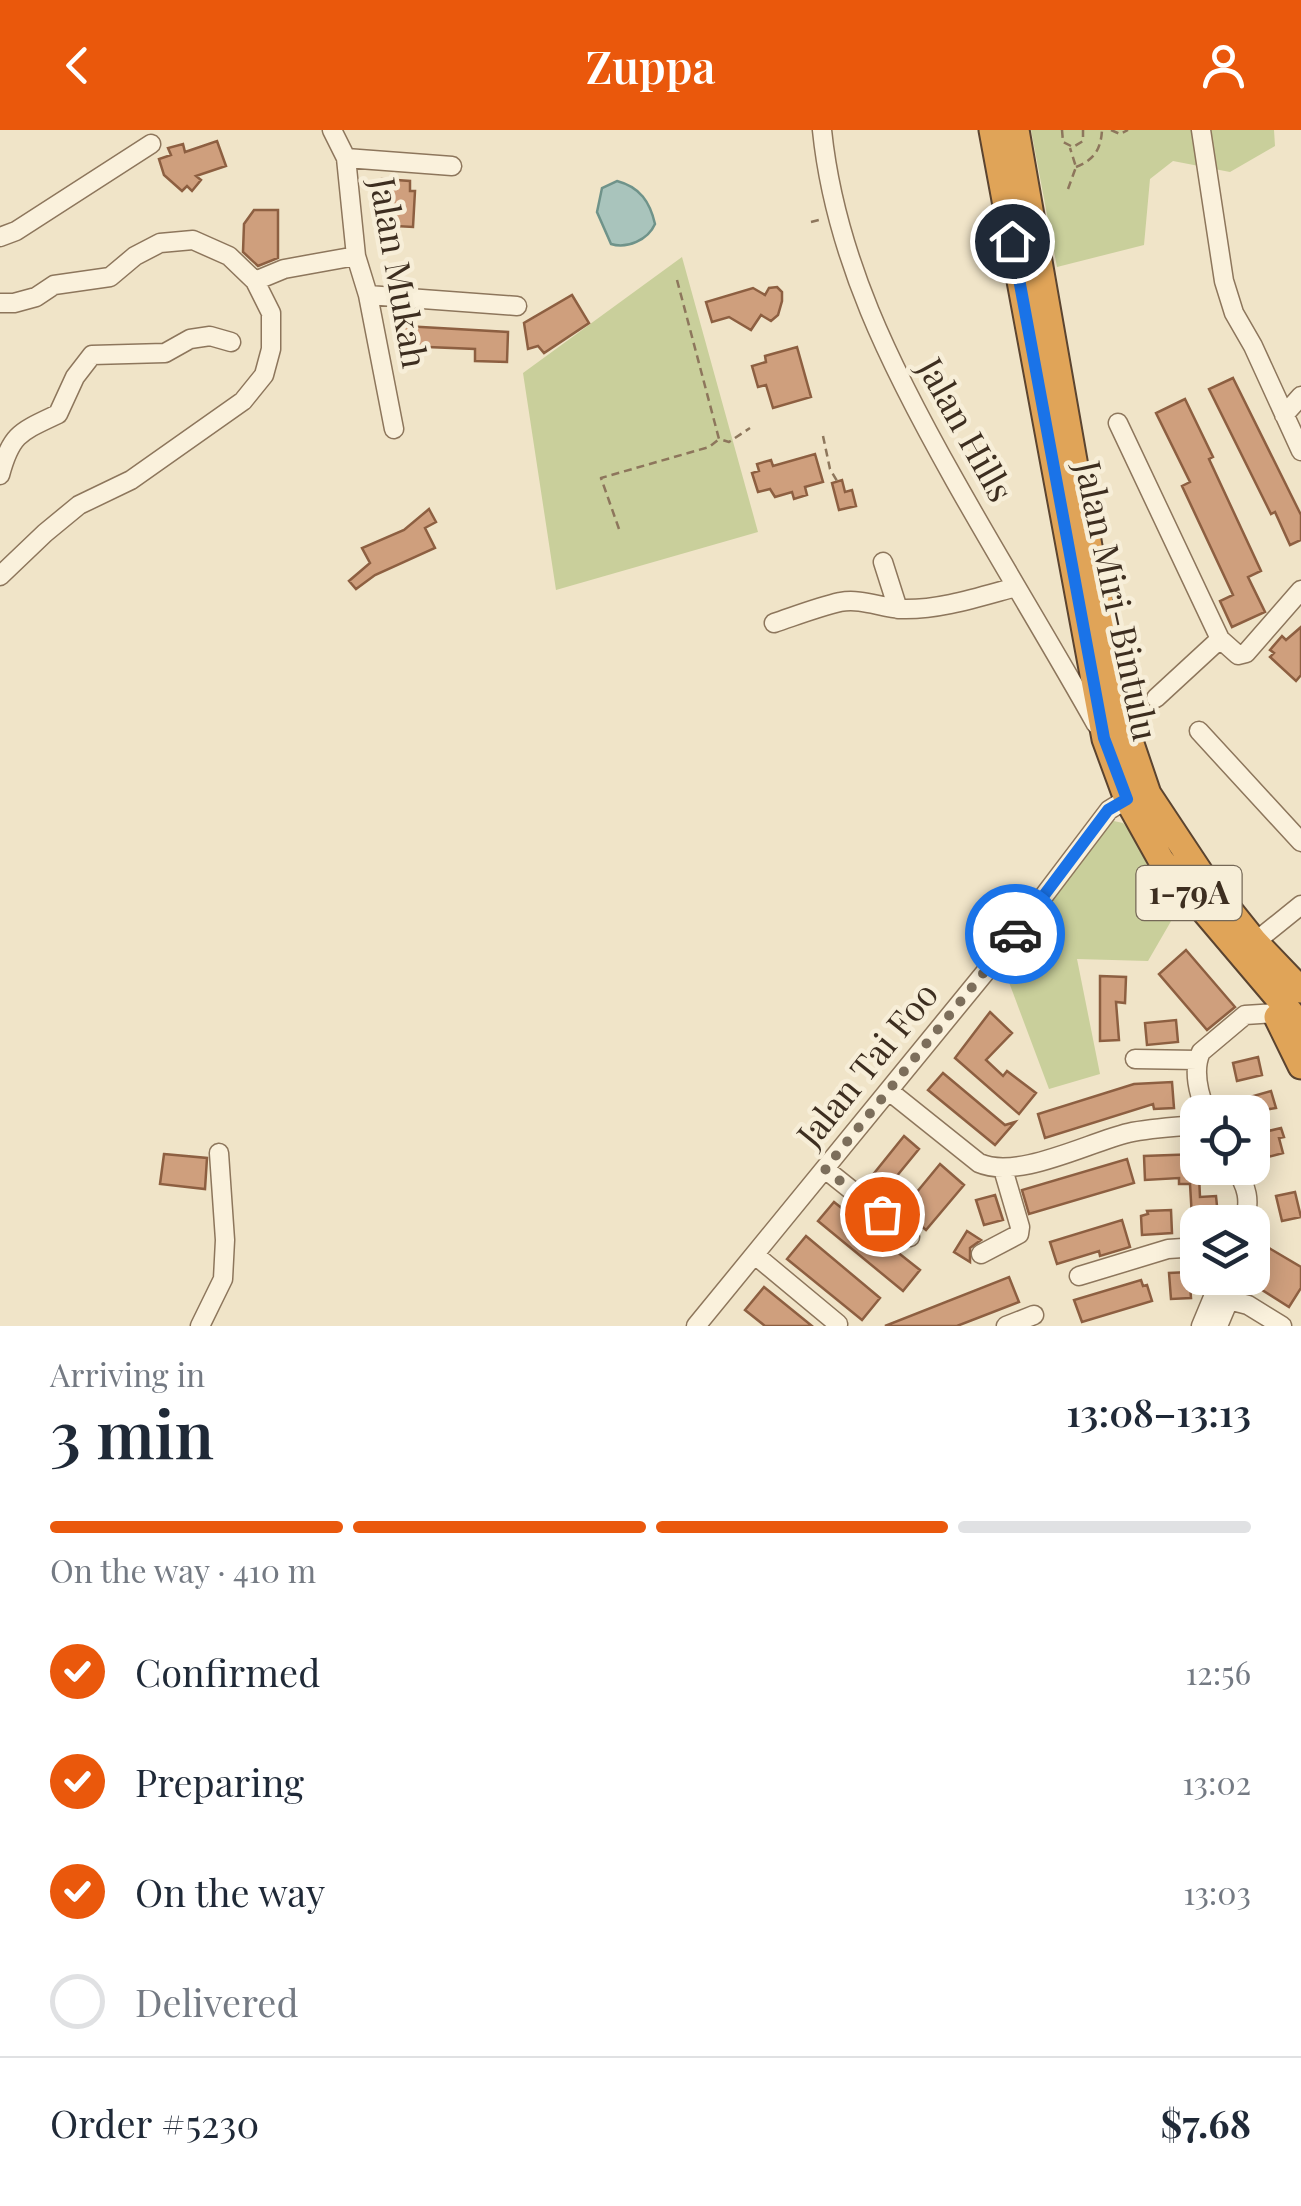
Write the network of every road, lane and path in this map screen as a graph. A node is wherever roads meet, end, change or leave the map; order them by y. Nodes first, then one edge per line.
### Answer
1 (332, 130) edge
2 (822, 130) edge
3 (992, 130) edge
4 (1016, 130) edge
5 (1062, 130) edge
6 (1083, 130) edge
7 (1102, 130) edge
8 (1111, 130) edge
9 (1128, 130) edge
10 (1201, 130) edge
11 (151, 144) dead end
12 (1069, 146) junction
13 (346, 158) junction
14 (452, 166) dead end
15 (1076, 167) junction
16 (1068, 189) dead end
17 (0, 238) edge
18 (356, 256) junction
19 (676, 280) dead end
20 (255, 281) junction
21 (368, 296) junction
22 (0, 303) edge
23 (517, 306) dead end
24 (231, 342) dead end
25 (1301, 396) edge
26 (1284, 415) junction
27 (1118, 423) dead end
28 (750, 428) dead end
29 (394, 429) dead end
30 (823, 436) dead end
31 (720, 440) junction
32 (1301, 452) edge
33 (0, 475) edge
34 (837, 481) dead end
35 (618, 528) dead end
36 (883, 562) dead end
37 (0, 576) edge
38 (1016, 587) junction
39 (1301, 590) edge
40 (898, 609) junction
41 (774, 623) dead end
42 (1220, 639) junction
43 (1156, 698) dead end
44 (1199, 731) dead end
45 (1104, 738) junction
46 (1127, 799) junction
47 (1301, 842) edge
48 (1297, 917) edge
49 (1250, 951) junction
50 (1301, 990) edge
51 (1263, 1014) junction
52 (1301, 1030) edge
53 (1135, 1059) dead end
54 (1197, 1060) junction
55 (1301, 1066) edge
56 (889, 1091) junction
57 (1202, 1095) edge
58 (1180, 1128) edge
59 (219, 1153) dead end
60 (825, 1169) junction
61 (1003, 1169) junction
62 (910, 1237) dead end
63 (1180, 1248) edge
64 (981, 1254) dead end
65 (755, 1255) junction
66 (1079, 1276) dead end
67 (1219, 1295) edge
68 (1221, 1295) edge
69 (1231, 1295) edge
70 (1034, 1316) dead end
71 (838, 1324) dead end
72 (200, 1326) edge
73 (696, 1326) edge
74 (1006, 1326) edge
75 (1201, 1326) edge
76 (1218, 1326) edge
77 (1282, 1326) edge

1 - 13 street, Jalan Mukah
2 - 38 street, Jalan Hills
3 - 45 highway, Jalan Miri-Bintulu / 1-79A
4 - 49 highway, Jalan Miri-Bintulu
5 - 12 path
6 - 12 path
7 - 15 path
8 - 9 path
10 - 26 street
11 - 17 street
12 - 15 path
13 - 14 street
13 - 18 street, Jalan Mukah
15 - 16 path
18 - 20 street
18 - 21 street, Jalan Mukah
19 - 31 path
20 - 22 street
20 - 37 street
21 - 23 street
21 - 29 street, Jalan Mukah
24 - 33 street
25 - 26 street
26 - 32 street
27 - 42 street
28 - 31 path
30 - 34 path
31 - 35 path
36 - 40 street
38 - 40 street
38 - 45 street, Jalan Hills
39 - 42 street
40 - 41 street
42 - 43 street
44 - 47 street
45 - 46 highway, Jalan Miri-Bintulu / 1-79A
46 - 49 highway, Jalan Miri-Bintulu / 1-79A
46 - 56 street, Jalan Tai Foo
48 - 49 street
49 - 50 highway, Jalan Miri-Bintulu
49 - 51 highway
49 - 52 highway, Jalan Miri-Bintulu / 1-79A
51 - 54 street
51 - 55 highway
53 - 54 street
54 - 57 street
56 - 60 street, Jalan Tai Foo
56 - 61 street
58 - 61 street
59 - 72 street
60 - 62 street
60 - 65 street, Jalan Tai Foo
61 - 64 street
63 - 66 street
65 - 71 street
65 - 73 street, Jalan Tai Foo
67 - 75 street
68 - 76 street
69 - 77 street
70 - 74 street

